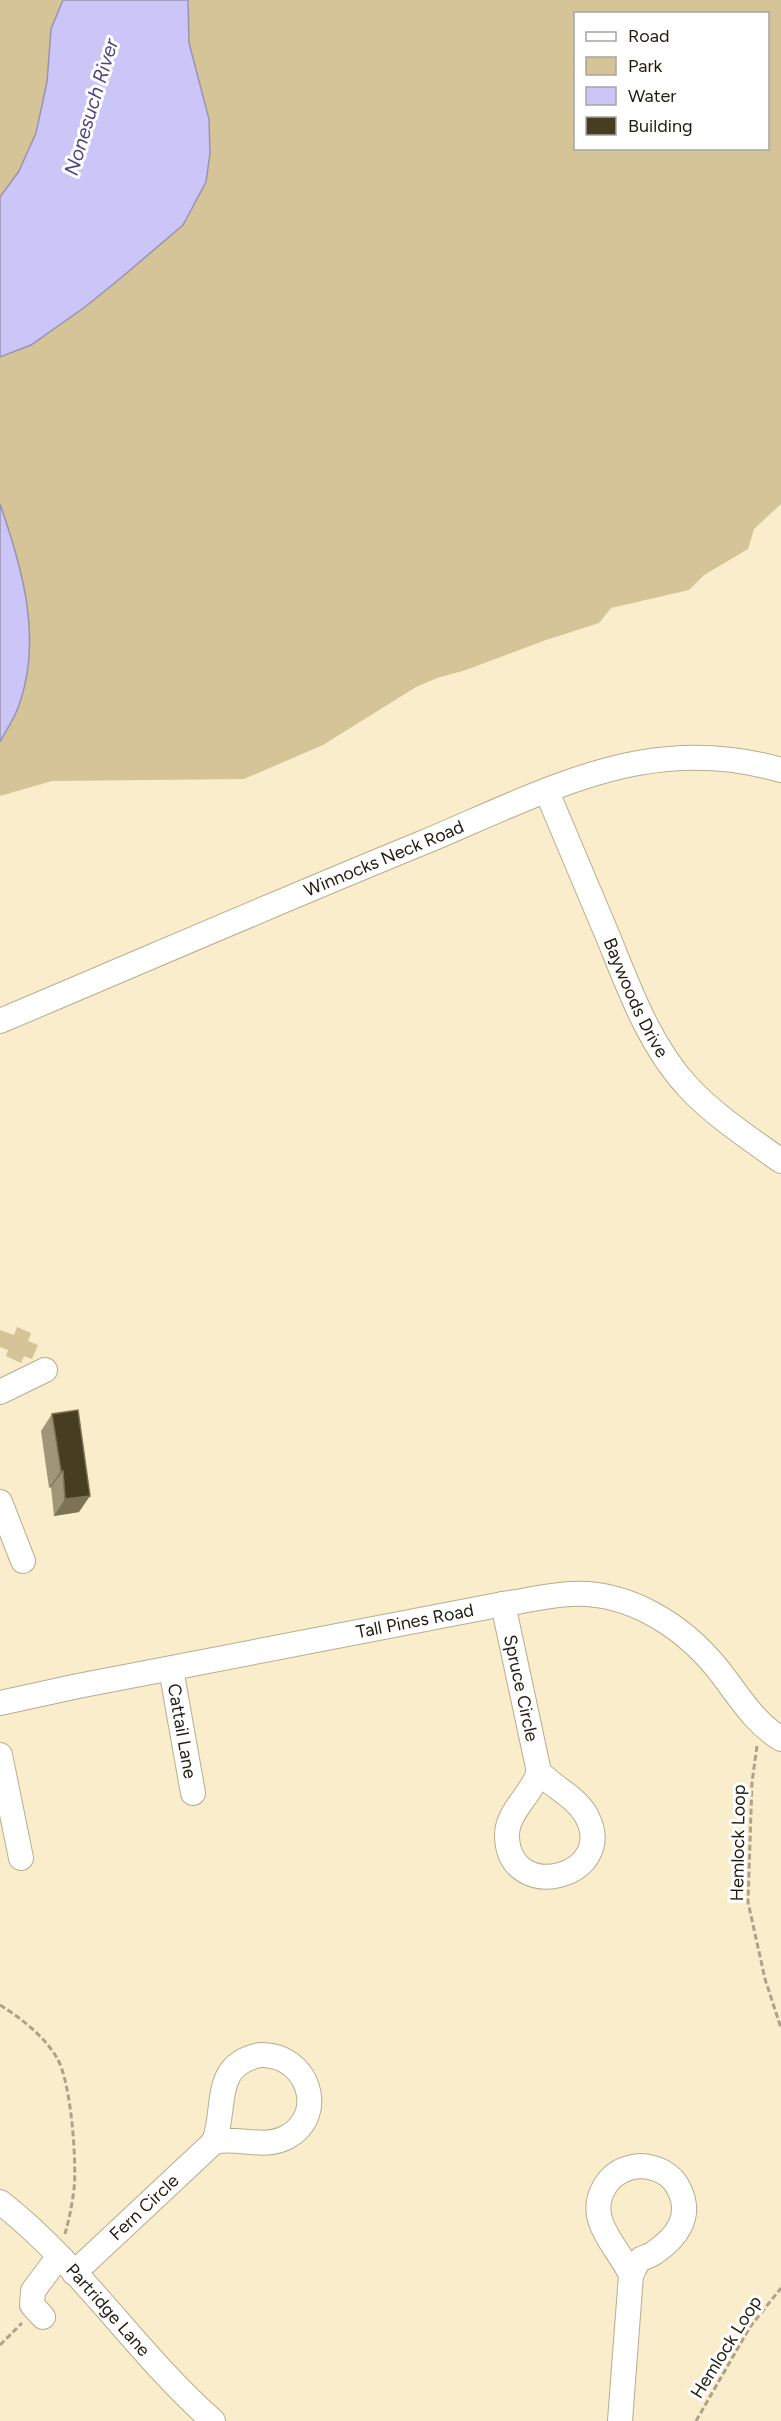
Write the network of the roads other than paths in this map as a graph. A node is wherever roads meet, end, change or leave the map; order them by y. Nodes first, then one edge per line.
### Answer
1 (781, 770) edge
2 (547, 792) junction
3 (0, 1021) edge
4 (781, 1161) edge
5 (45, 1370) dead end
6 (0, 1392) edge
7 (0, 1502) edge
8 (23, 1561) dead end
9 (503, 1604) junction
10 (171, 1669) junction
11 (0, 1703) edge
12 (774, 1734) edge
13 (0, 1755) edge
14 (539, 1772) dead end
15 (193, 1793) dead end
16 (21, 1858) dead end
17 (214, 2142) junction
18 (0, 2202) edge
19 (67, 2265) junction
20 (631, 2275) dead end
21 (39, 2313) road end
22 (213, 2421) edge
23 (620, 2421) edge

1 - 2 street, Winnocks Neck Road
2 - 3 street, Winnocks Neck Road
2 - 4 street, Baywoods Drive
5 - 6 street
7 - 8 street
9 - 10 street, Tall Pines Road
9 - 12 street, Tall Pines Road
9 - 14 street, Spruce Circle
10 - 11 street, Tall Pines Road
10 - 15 street, Cattail Lane
13 - 16 street
17 - 17 street
17 - 19 street, Fern Circle
18 - 19 street, Partridge Lane
19 - 21 street, Fern Circle
19 - 22 street, Partridge Lane
20 - 23 street

